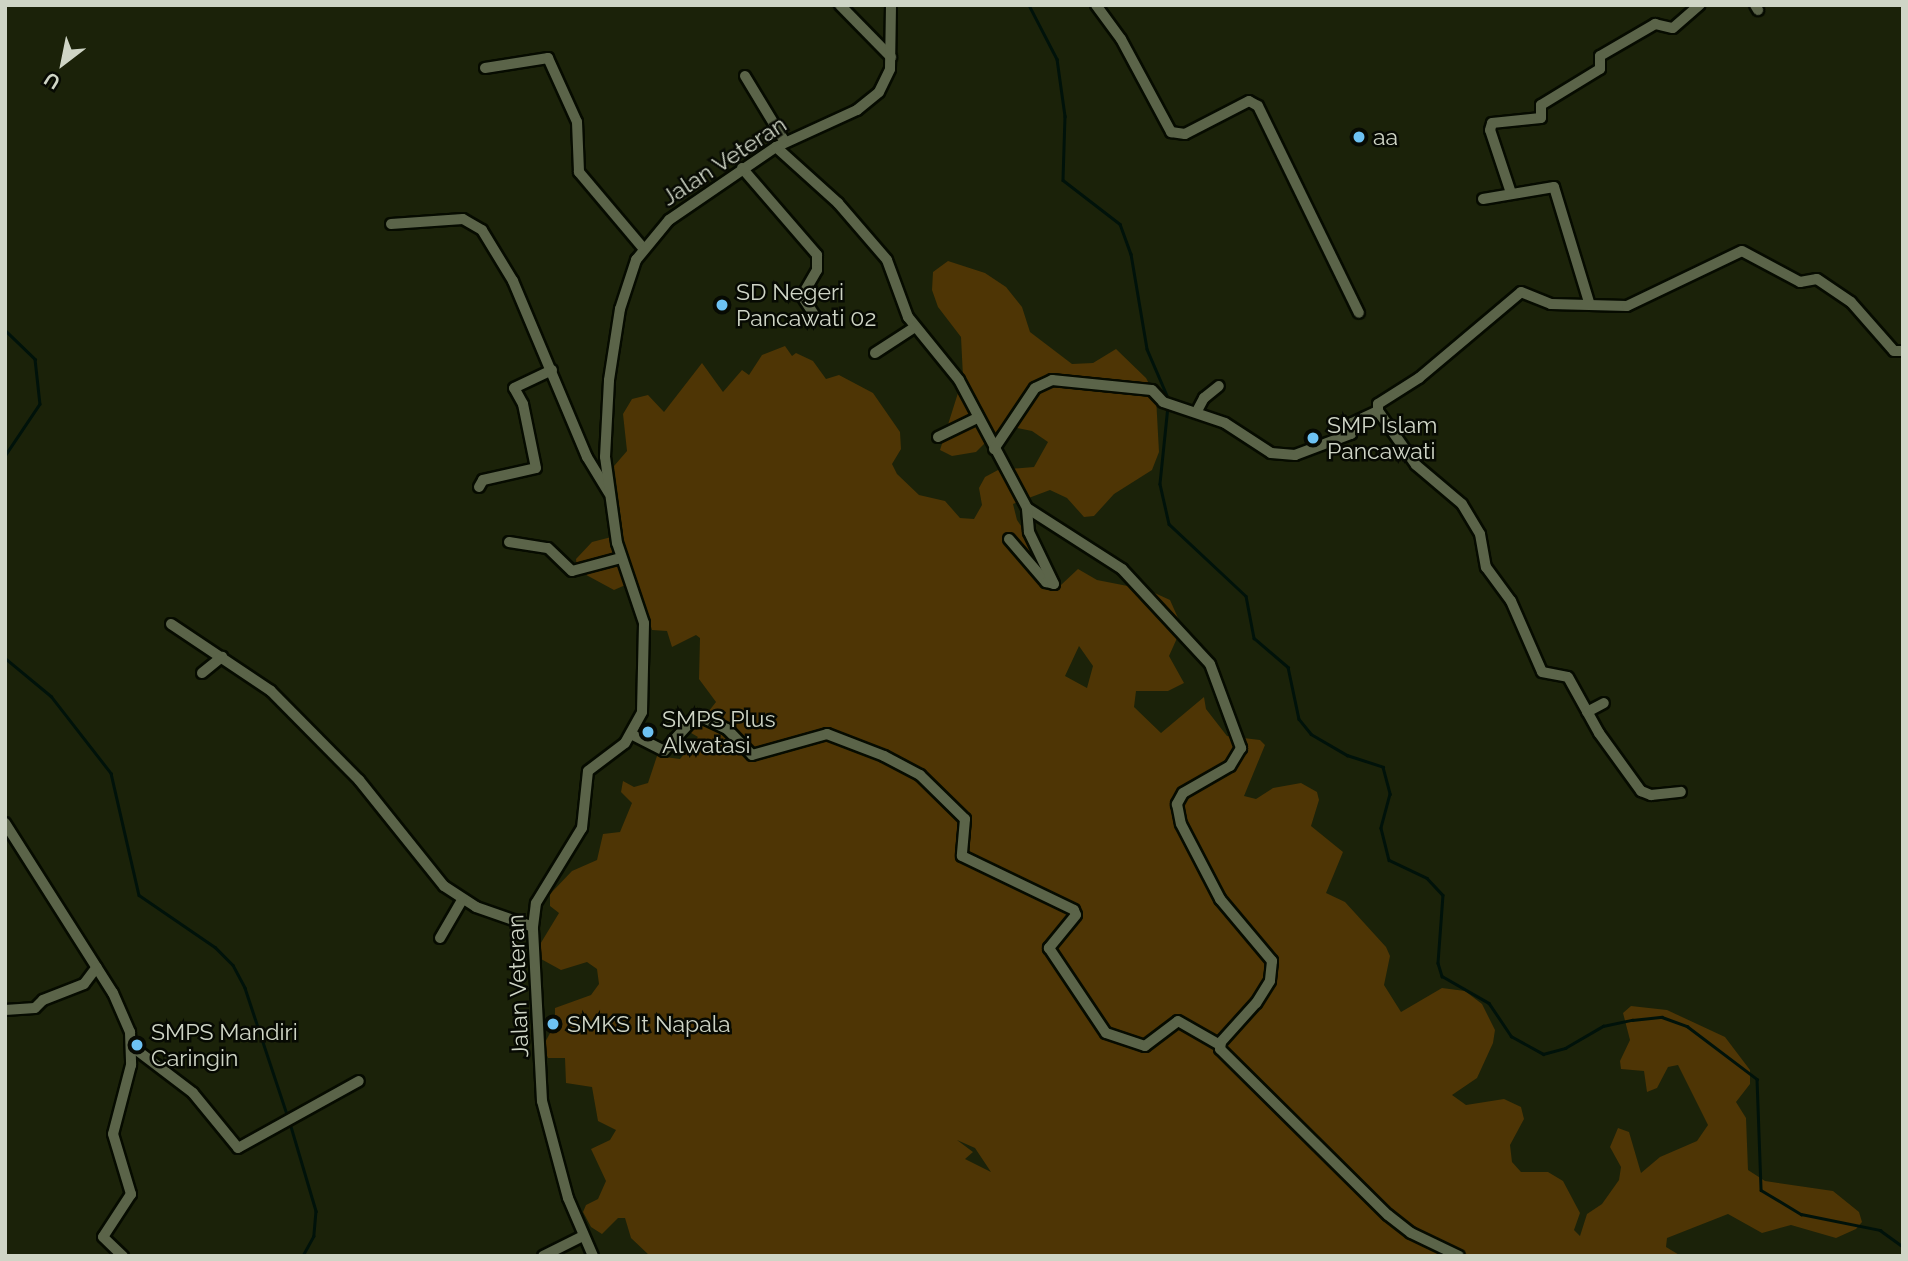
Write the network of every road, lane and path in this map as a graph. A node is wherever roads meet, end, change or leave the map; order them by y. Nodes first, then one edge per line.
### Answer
1 (839, 5) edge
2 (891, 5) edge
3 (1096, 5) edge
4 (1699, 5) edge
5 (891, 57) junction
6 (485, 68) dead end
7 (745, 76) dead end
8 (780, 144) junction
9 (742, 168) junction
10 (1511, 193) junction
11 (1483, 199) dead end
12 (391, 224) dead end
13 (643, 248) junction
14 (1589, 302) junction
15 (1359, 313) dead end
16 (814, 316) dead end
17 (915, 327) junction
18 (1903, 351) edge
19 (875, 354) dead end
20 (552, 370) junction
21 (1219, 386) dead end
22 (1198, 411) junction
23 (1378, 411) junction
24 (977, 418) junction
25 (938, 437) dead end
26 (994, 449) junction
27 (479, 487) dead end
28 (610, 495) junction
29 (1027, 508) junction
30 (1009, 539) dead end
31 (509, 542) dead end
32 (621, 558) junction
33 (171, 624) dead end
34 (222, 657) junction
35 (202, 673) dead end
36 (1604, 703) dead end
37 (1587, 712) junction
38 (631, 734) junction
39 (1681, 792) dead end
40 (5, 823) edge
41 (462, 900) junction
42 (533, 927) junction
43 (440, 938) dead end
44 (97, 967) junction
45 (5, 1010) edge
46 (1220, 1045) junction
47 (134, 1048) junction
48 (359, 1082) dead end
49 (583, 1236) junction
50 (123, 1256) edge
51 (543, 1256) edge
52 (593, 1256) edge
53 (1459, 1256) edge

1 - 5 street
2 - 5 street, Jalan Veteran
3 - 15 street
4 - 10 street
5 - 8 street, Jalan Veteran
6 - 13 street
7 - 8 street
8 - 9 street, Jalan Veteran
8 - 17 street
9 - 13 street, Jalan Veteran
9 - 16 street
10 - 11 street
10 - 14 street
12 - 20 street
13 - 28 street, Jalan Veteran
14 - 18 street
14 - 23 street
17 - 19 street
17 - 24 street
20 - 27 street
20 - 28 street
21 - 22 street
22 - 23 street
22 - 26 street
23 - 37 street
24 - 25 street
24 - 26 street
26 - 29 street
28 - 32 street, Jalan Veteran
29 - 30 street
29 - 46 street
31 - 32 street
32 - 38 street, Jalan Veteran
33 - 34 street
34 - 35 street
34 - 41 street
36 - 37 street
37 - 39 street
38 - 42 street, Jalan Veteran
38 - 46 street
40 - 44 street
41 - 42 street
41 - 43 street
42 - 49 street, Jalan Veteran
44 - 45 street
44 - 47 street
46 - 53 street
47 - 48 street
47 - 50 street
49 - 51 street
49 - 52 street, Jalan Veteran

